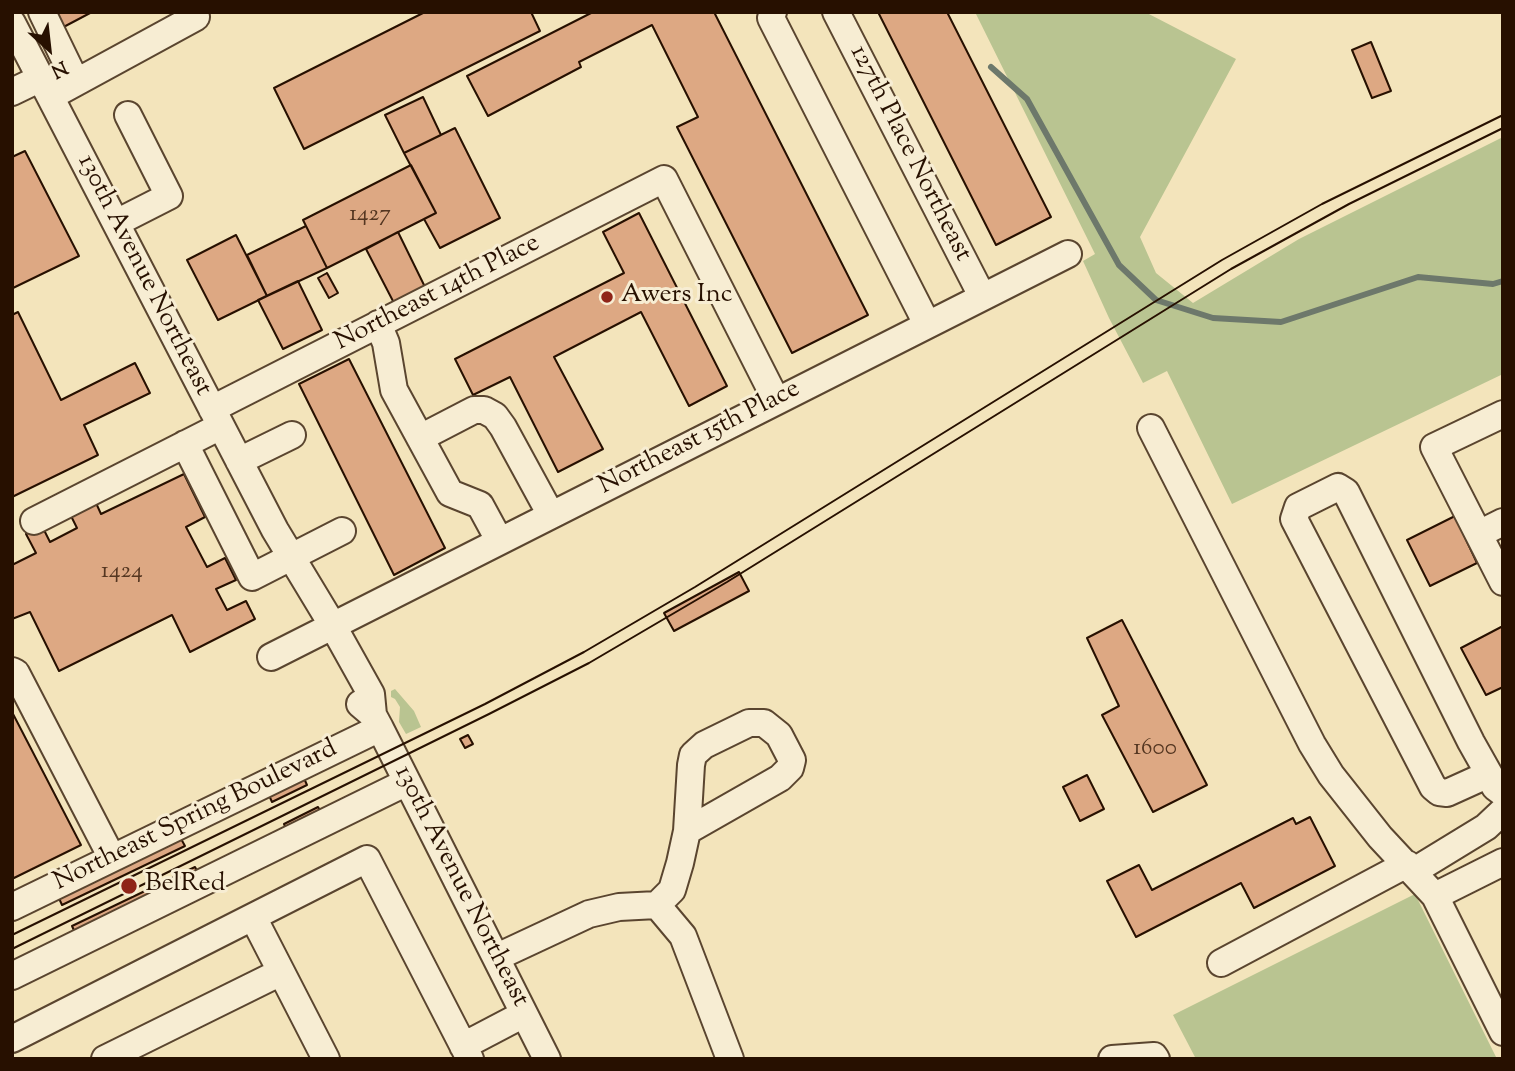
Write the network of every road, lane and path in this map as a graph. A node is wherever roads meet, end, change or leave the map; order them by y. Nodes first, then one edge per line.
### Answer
1 (42, 12) edge
2 (195, 12) edge
3 (773, 12) edge
4 (835, 12) edge
5 (12, 23) edge
6 (76, 82) junction
7 (46, 87) junction
8 (12, 92) edge
9 (128, 115) dead end
10 (116, 223) junction
11 (1068, 254) dead end
12 (982, 296) junction
13 (378, 324) junction
14 (927, 324) junction
15 (776, 400) junction
16 (1503, 414) edge
17 (216, 417) junction
18 (1151, 428) dead end
19 (292, 435) dead end
20 (420, 438) junction
21 (185, 444) junction
22 (239, 461) junction
23 (551, 515) junction
24 (34, 521) dead end
25 (1503, 522) edge
26 (342, 531) dead end
27 (1479, 534) junction
28 (499, 540) junction
29 (289, 557) junction
30 (1503, 582) edge
31 (327, 629) junction
32 (271, 657) dead end
33 (12, 671) edge
34 (376, 721) junction
35 (407, 782) junction
36 (1496, 784) edge
37 (1503, 811) edge
38 (687, 831) junction
39 (112, 858) junction
40 (1503, 862) edge
41 (1411, 868) junction
42 (1434, 896) junction
43 (657, 905) junction
44 (12, 907) edge
45 (253, 917) junction
46 (497, 957) junction
47 (1221, 963) dead end
48 (281, 972) junction
49 (12, 976) edge
50 (524, 1014) junction
51 (1503, 1032) edge
52 (12, 1039) edge
53 (467, 1052) edge
54 (105, 1059) edge
55 (326, 1059) edge
56 (547, 1059) edge
57 (730, 1059) edge
58 (1112, 1059) edge
59 (1156, 1059) edge

1 - 6 street
2 - 6 street
3 - 14 street
4 - 12 street, 127th Place Northeast
5 - 7 street, 130th Avenue Northeast
6 - 7 street
7 - 8 street
7 - 10 street, 130th Avenue Northeast
9 - 10 street
10 - 17 street, 130th Avenue Northeast
11 - 12 street, Northeast 15th Place
12 - 14 street, Northeast 15th Place
13 - 15 street, Northeast 14th Place
13 - 17 street, Northeast 14th Place
13 - 20 street
14 - 15 street, Northeast 15th Place
15 - 23 street, Northeast 15th Place
16 - 27 street
17 - 21 street, Northeast 14th Place
17 - 22 street, 130th Avenue Northeast
18 - 41 street
19 - 22 street
20 - 23 street
20 - 28 street
21 - 24 street, Northeast 14th Place
21 - 29 street
22 - 29 street, 130th Avenue Northeast
23 - 28 street, Northeast 15th Place
25 - 27 street
26 - 29 street
27 - 30 street
28 - 31 street, Northeast 15th Place
29 - 31 street, 130th Avenue Northeast
31 - 32 street, Northeast 15th Place
31 - 34 street, 130th Avenue Northeast
33 - 39 street
34 - 35 street, 130th Avenue Northeast
34 - 39 street, Northeast Spring Boulevard
35 - 46 street, 130th Avenue Northeast
35 - 49 street
36 - 36 street
37 - 41 street
38 - 38 street
38 - 43 street
39 - 44 street, Northeast Spring Boulevard
40 - 42 street
41 - 42 street
41 - 47 street
42 - 51 street
43 - 46 street
43 - 57 street
45 - 48 street
45 - 52 street
45 - 53 street
46 - 50 street, 130th Avenue Northeast
48 - 54 street
48 - 55 street
50 - 53 street
50 - 56 street, 130th Avenue Northeast
58 - 59 street

